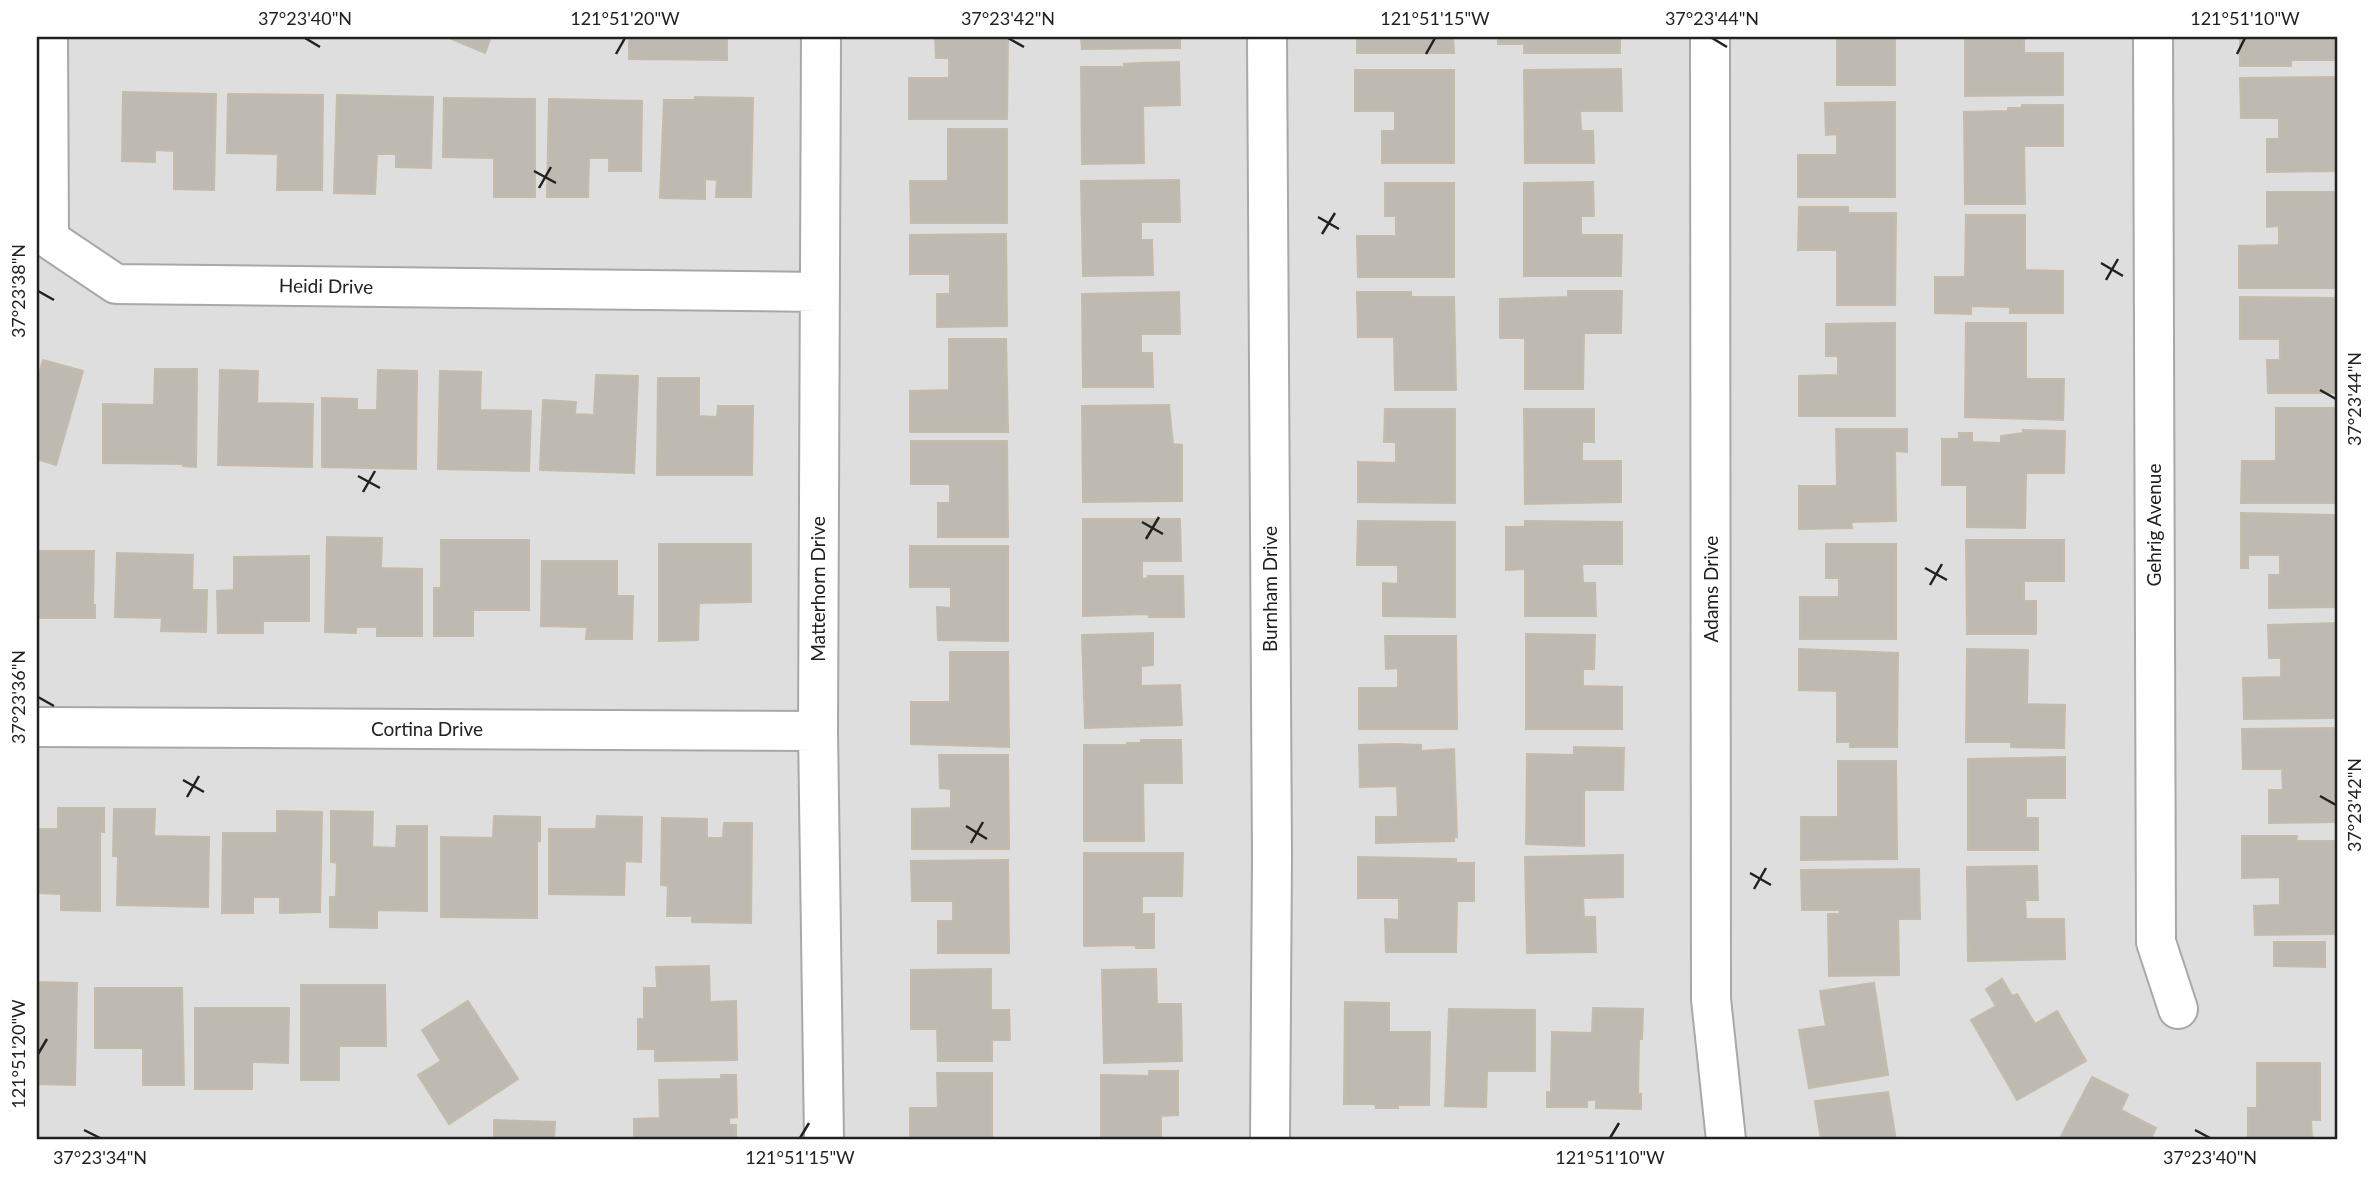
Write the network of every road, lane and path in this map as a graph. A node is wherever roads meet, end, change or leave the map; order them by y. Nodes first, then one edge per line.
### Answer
1 (48, 37) edge
2 (821, 37) edge
3 (1267, 37) edge
4 (1710, 37) edge
5 (2152, 37) edge
6 (820, 292) junction
7 (37, 727) edge
8 (817, 731) junction
9 (2179, 1009) dead end
10 (824, 1140) edge
11 (1270, 1140) edge
12 (1726, 1140) edge

1 - 6 street, Heidi Drive
2 - 6 street, Matterhorn Drive
3 - 11 street, Burnham Drive
4 - 12 street, Adams Drive
5 - 9 street, Gehrig Avenue
6 - 8 street, Matterhorn Drive
7 - 8 street, Cortina Drive
8 - 10 street, Matterhorn Drive

